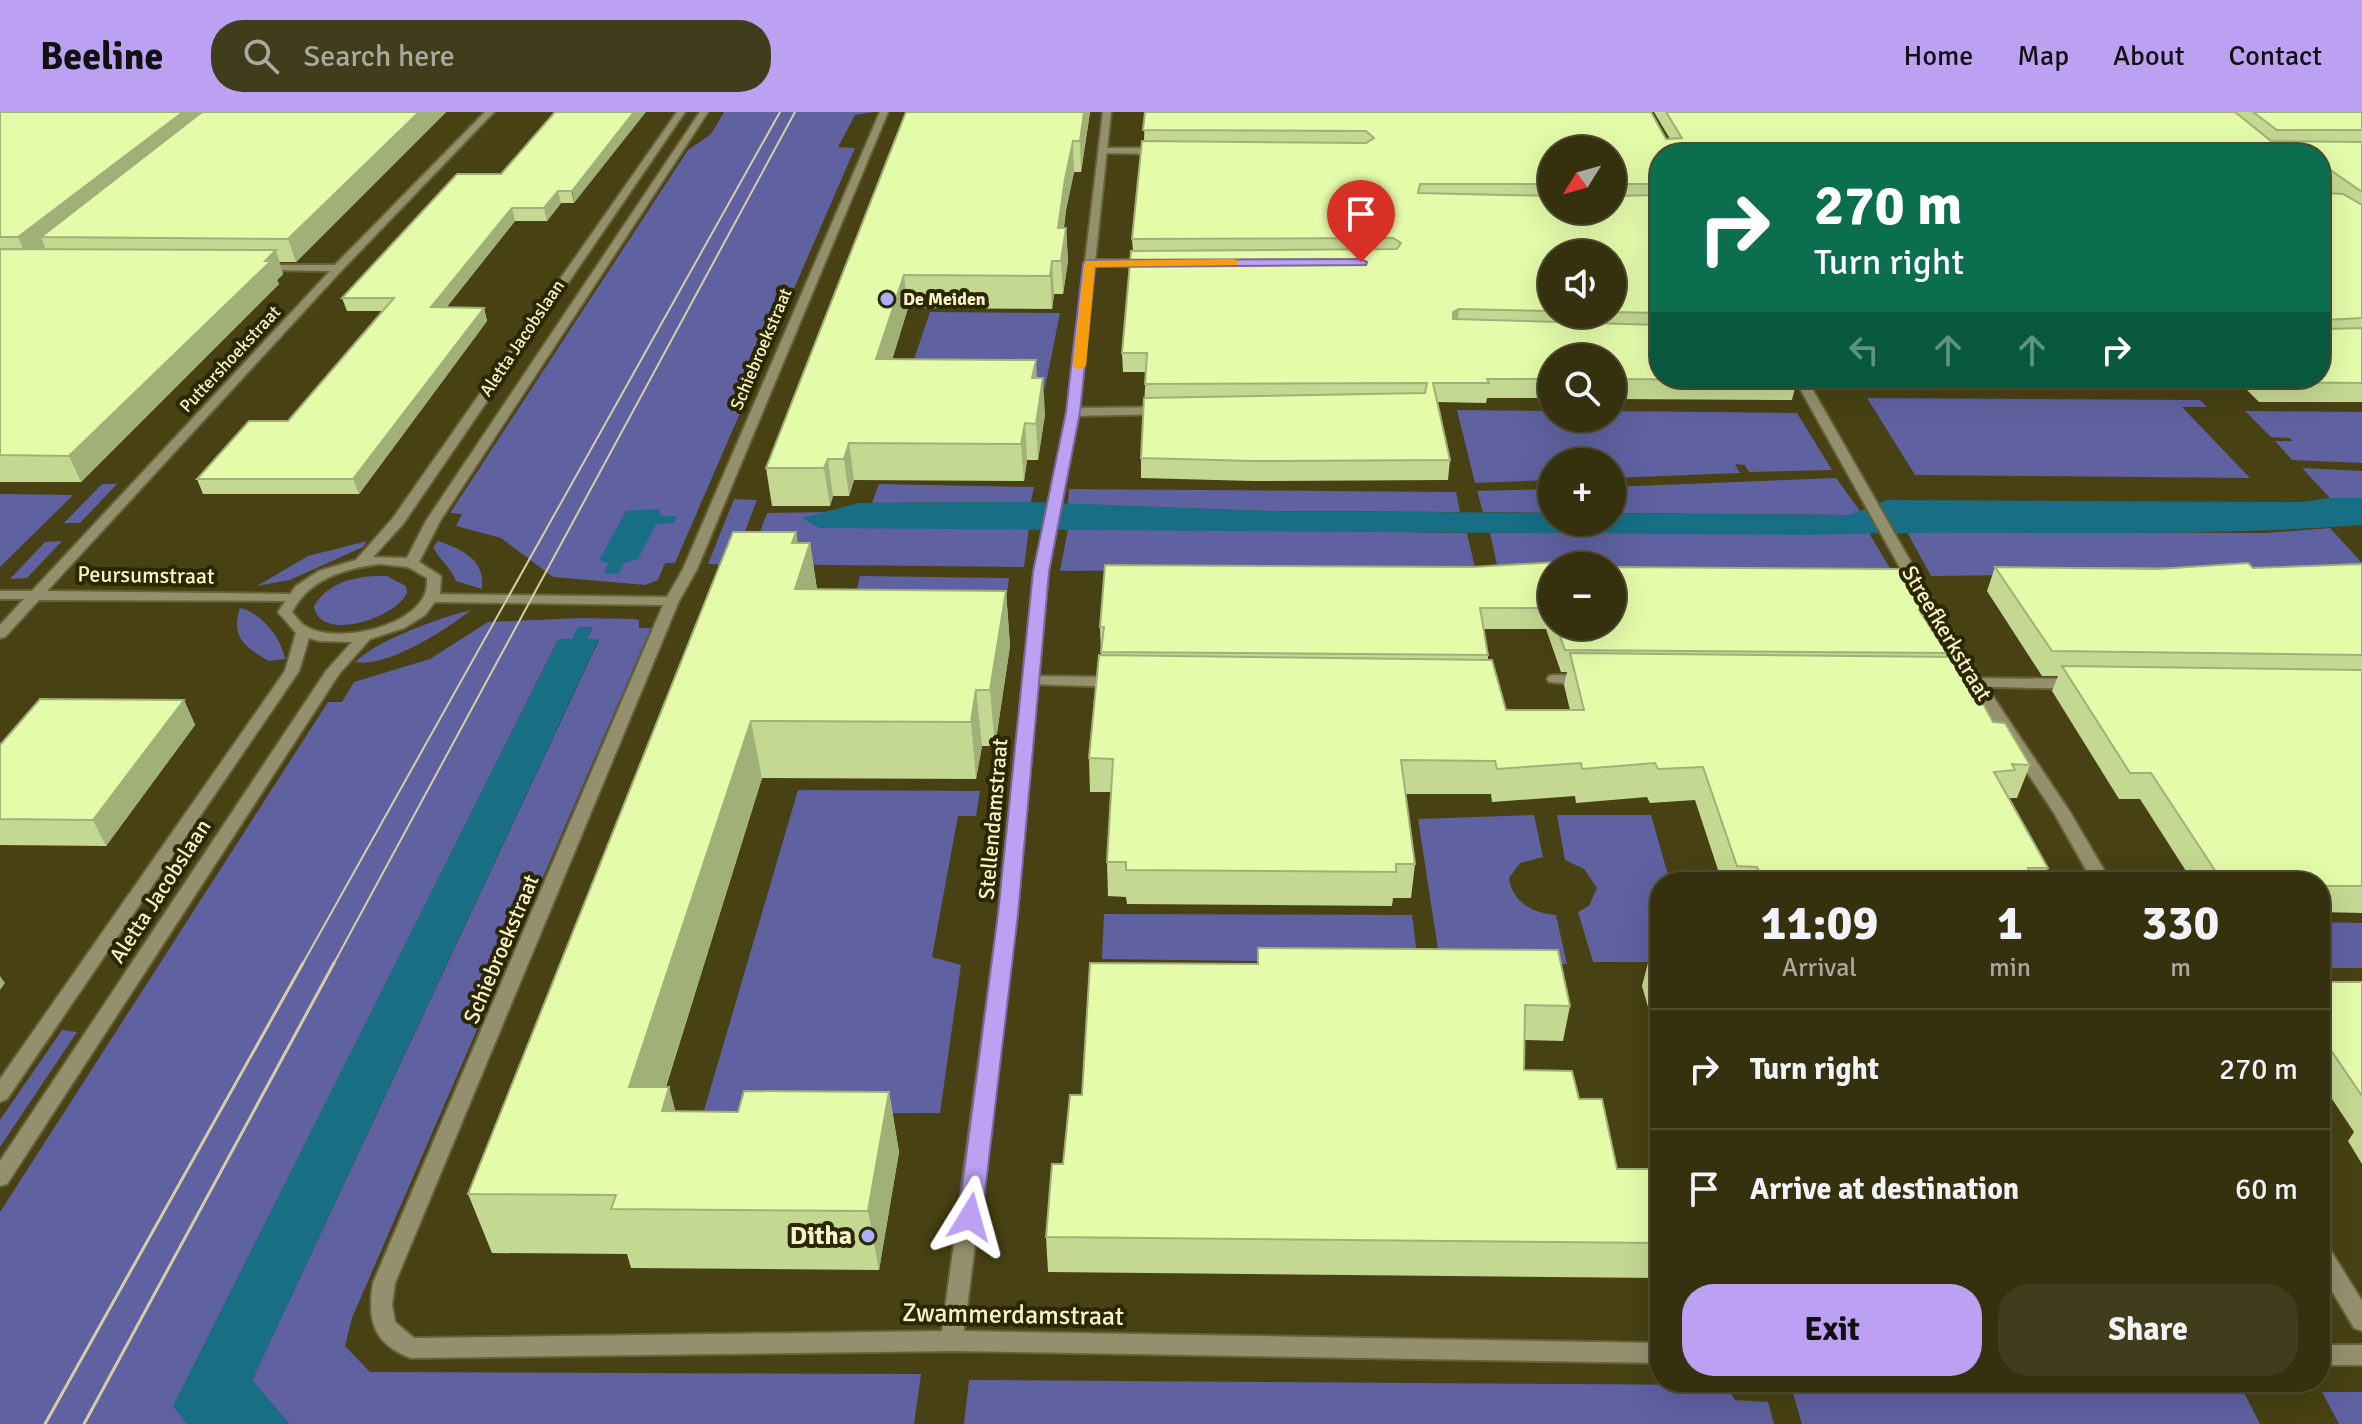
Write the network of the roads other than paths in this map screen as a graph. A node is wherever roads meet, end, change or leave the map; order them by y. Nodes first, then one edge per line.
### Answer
1 (490, 112) edge
2 (681, 112) edge
3 (704, 112) edge
4 (884, 112) edge
5 (1107, 112) edge
6 (1104, 151) junction
7 (1167, 151) edge
8 (1089, 263) junction
9 (1169, 263) edge
10 (243, 267) edge
11 (338, 268) junction
12 (1806, 388) edge
13 (1183, 411) edge
14 (1073, 412) junction
15 (361, 562) junction
16 (411, 563) junction
17 (0, 595) edge
18 (37, 595) junction
19 (291, 598) junction
20 (433, 598) junction
21 (672, 601) junction
22 (303, 633) junction
23 (0, 634) edge
24 (366, 635) junction
25 (1554, 679) dead end
26 (1601, 680) edge
27 (1033, 681) junction
28 (1142, 682) edge
29 (1945, 683) edge
30 (1976, 683) junction
31 (2099, 684) edge
32 (2096, 872) edge
33 (0, 1094) edge
34 (0, 1178) edge
35 (2330, 1268) edge
36 (381, 1317) joint
37 (2362, 1321) edge
38 (952, 1341) junction
39 (1650, 1353) edge
40 (2330, 1355) edge
41 (2362, 1355) edge

1 - 11 street, Puttershoekstraat
2 - 15 street, Aletta Jacobslaan
3 - 16 street, Aletta Jacobslaan
4 - 21 street, Schiebroekstraat
5 - 6 street, Stellendamstraat
6 - 7 street
6 - 8 street, Stellendamstraat
8 - 9 street
8 - 14 street, Stellendamstraat
10 - 11 street
11 - 18 street, Puttershoekstraat
12 - 30 street, Streefkerkstraat
13 - 14 street
14 - 27 street, Stellendamstraat
15 - 16 street
15 - 19 street
16 - 20 street
17 - 18 street, Peursumstraat
18 - 19 street, Peursumstraat
18 - 23 street, Puttershoekstraat
19 - 22 street
20 - 21 street
20 - 24 street
21 - 36 street, Schiebroekstraat
22 - 24 street
22 - 33 street, Aletta Jacobslaan
24 - 34 street, Aletta Jacobslaan
25 - 26 street
27 - 28 street
27 - 38 street, Stellendamstraat
29 - 30 street
30 - 31 street
30 - 32 street, Streefkerkstraat
35 - 37 street
36 - 38 street, Zwammerdamstraat
38 - 39 street, Zwammerdamstraat
40 - 41 street

